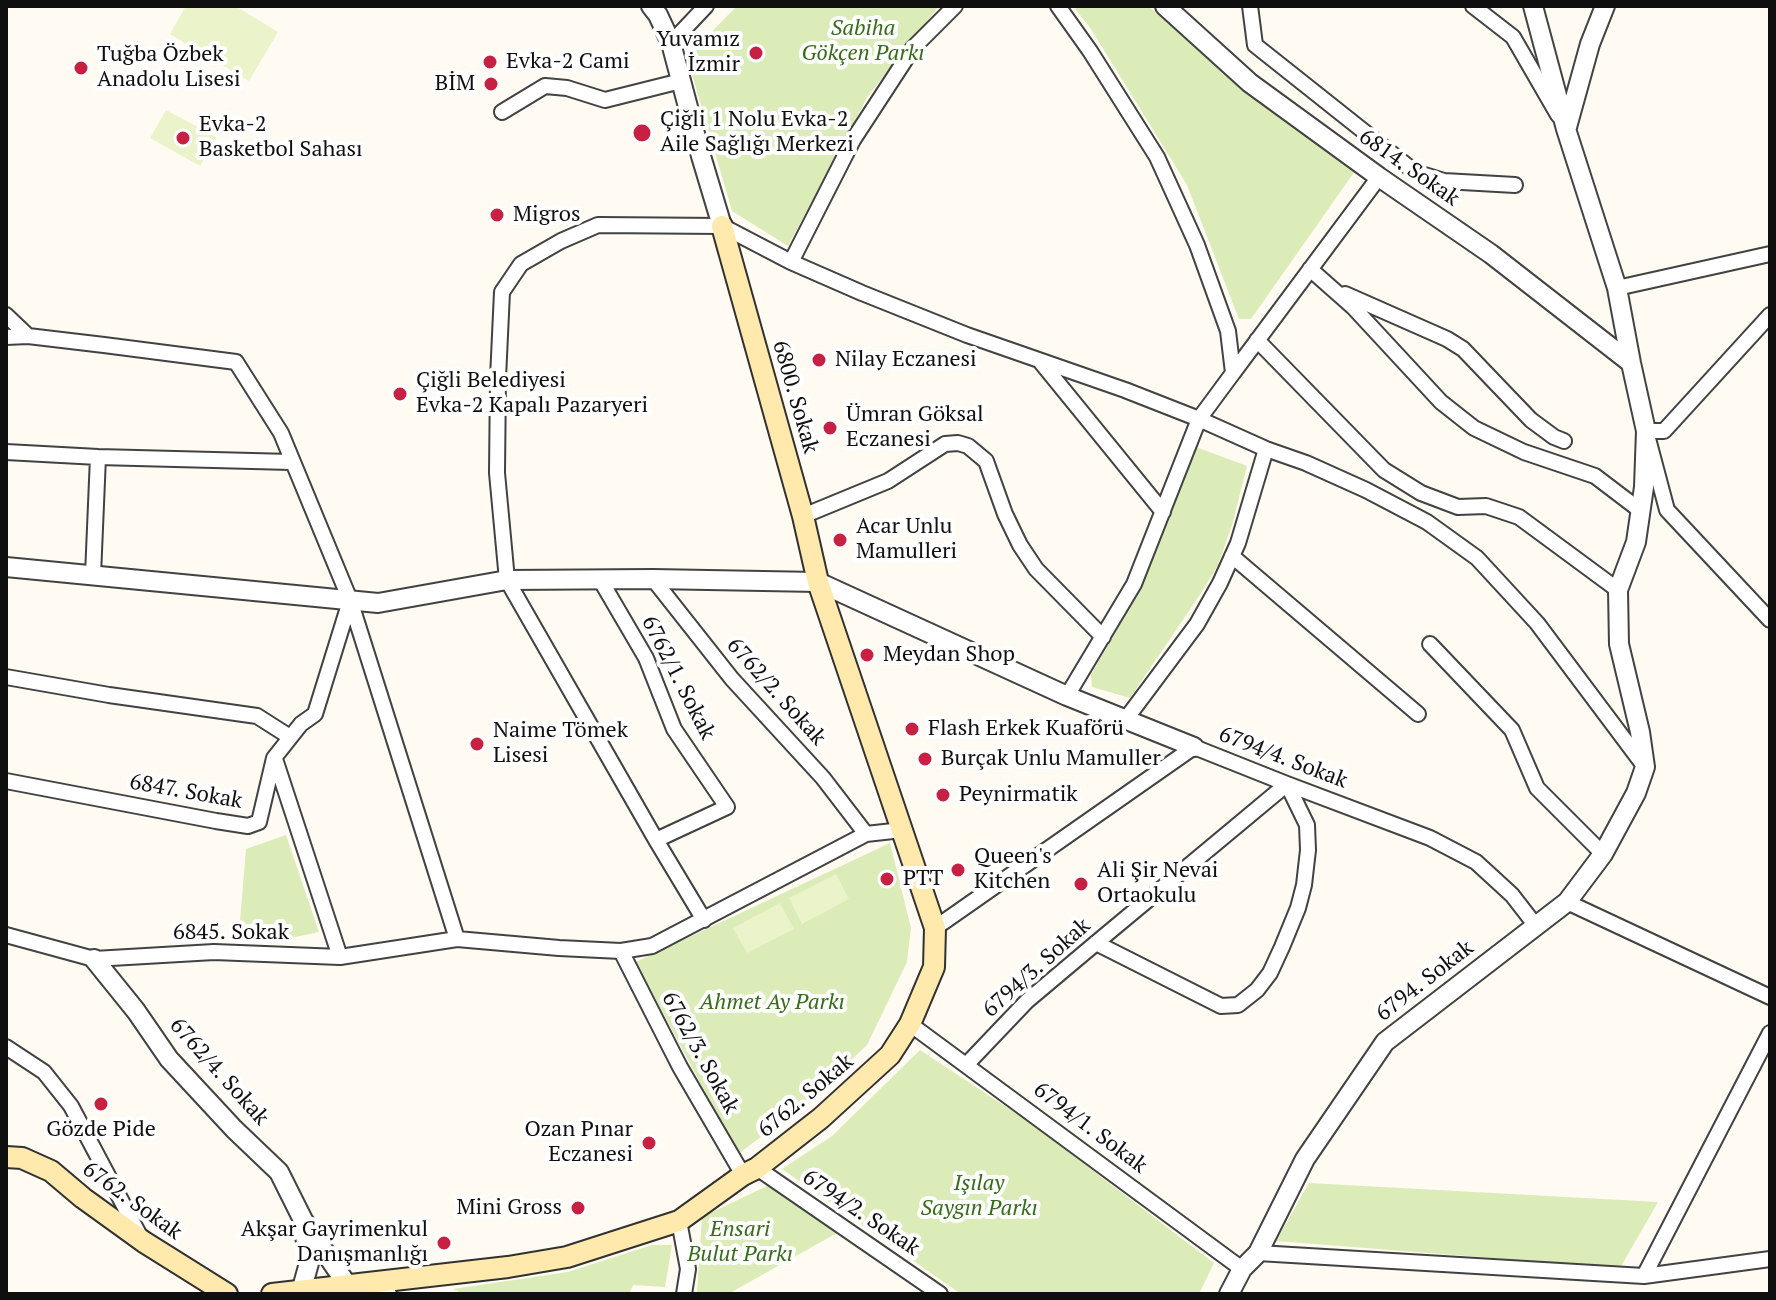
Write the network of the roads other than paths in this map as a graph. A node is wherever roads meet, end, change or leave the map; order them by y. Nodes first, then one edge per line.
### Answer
1 (651, 6) edge
2 (706, 6) edge
3 (955, 6) edge
4 (1058, 6) edge
5 (1165, 6) edge
6 (1250, 6) edge
7 (1473, 6) edge
8 (1533, 6) edge
9 (1605, 6) edge
10 (671, 43) junction
11 (681, 81) junction
12 (502, 112) dead end
13 (1566, 129) junction
14 (1379, 177) junction
15 (1515, 185) dead end
16 (722, 226) junction
17 (1770, 254) edge
18 (791, 262) junction
19 (1310, 269) junction
20 (1330, 287) junction
21 (1617, 288) junction
22 (6, 315) edge
23 (1770, 315) edge
24 (28, 336) junction
25 (6, 337) edge
26 (1257, 340) junction
27 (1039, 361) junction
28 (1631, 363) junction
29 (1233, 373) junction
30 (1199, 419) junction
31 (1646, 431) junction
32 (1564, 441) dead end
33 (1266, 449) junction
34 (6, 452) edge
35 (98, 457) junction
36 (291, 462) junction
37 (1641, 511) junction
38 (1163, 512) junction
39 (803, 516) junction
40 (1232, 556) junction
41 (6, 567) edge
42 (93, 575) junction
43 (653, 579) junction
44 (507, 580) junction
45 (601, 581) junction
46 (818, 582) junction
47 (1618, 590) junction
48 (350, 600) junction
49 (1770, 620) edge
50 (1103, 637) junction
51 (1430, 644) dead end
52 (6, 677) edge
53 (1067, 696) junction
54 (1418, 714) dead end
55 (1126, 719) junction
56 (290, 737) junction
57 (1194, 747) junction
58 (274, 758) junction
59 (1645, 767) junction
60 (6, 781) edge
61 (1287, 784) junction
62 (902, 830) junction
63 (866, 834) junction
64 (656, 840) junction
65 (1603, 854) junction
66 (1567, 902) junction
67 (704, 920) junction
68 (1536, 926) junction
69 (935, 928) junction
70 (6, 935) edge
71 (457, 939) junction
72 (1096, 943) junction
73 (621, 951) junction
74 (340, 957) junction
75 (94, 959) junction
76 (1770, 997) edge
77 (910, 1024) junction
78 (1770, 1033) edge
79 (6, 1047) edge
80 (967, 1064) junction
81 (6, 1157) edge
82 (750, 1172) junction
83 (303, 1220) junction
84 (679, 1221) junction
85 (144, 1242) junction
86 (1258, 1253) junction
87 (1770, 1259) edge
88 (1242, 1269) junction
89 (1644, 1276) junction
90 (348, 1286) junction
91 (383, 1288) edge
92 (301, 1292) junction
93 (227, 1294) edge
94 (272, 1294) edge
95 (684, 1294) edge
96 (940, 1294) edge
97 (1229, 1294) edge

1 - 10 street
2 - 10 street
3 - 18 street
4 - 29 street
5 - 14 street, 6814. Sokak
6 - 15 street
7 - 13 street
8 - 13 street
9 - 13 street
10 - 11 street
11 - 12 street
11 - 16 street
13 - 21 street
14 - 19 street
14 - 28 street, 6814. Sokak
16 - 18 street
16 - 39 main road, 6800. Sokak
16 - 44 street
17 - 21 street
18 - 27 street
19 - 20 street
19 - 26 street
20 - 32 street
20 - 37 street
21 - 28 street
22 - 24 street
23 - 31 street
24 - 25 street
24 - 36 street
26 - 29 street
26 - 47 street
27 - 30 street
27 - 38 street
28 - 31 street
29 - 30 street
30 - 33 street
30 - 38 street
31 - 37 street
31 - 49 street
33 - 40 street
33 - 59 street
34 - 35 street
35 - 36 street
35 - 42 street
36 - 48 street
37 - 47 street
38 - 50 street
39 - 46 main road, 6800. Sokak
39 - 50 street
40 - 54 street
40 - 55 street
41 - 42 street
42 - 48 street
43 - 45 street
43 - 46 street
43 - 63 street, 6762/2. Sokak
44 - 45 street
44 - 48 street
44 - 64 street
45 - 64 street, 6762/1. Sokak
46 - 53 street
46 - 62 main road, 6762. Sokak
47 - 59 street
48 - 56 street, 6847. Sokak
48 - 71 street
50 - 53 street
51 - 65 street
52 - 56 street
53 - 55 street
55 - 57 street
56 - 58 street, 6847. Sokak
57 - 61 street, 6794/4. Sokak
57 - 69 street, 6794/4. Sokak
58 - 60 street, 6847. Sokak
58 - 74 street
59 - 65 street, 6794. Sokak
61 - 68 street, 6794/4. Sokak
61 - 72 street, 6794/3. Sokak
61 - 72 street
62 - 63 street
62 - 69 main road, 6762. Sokak
63 - 67 street, 6845. Sokak
64 - 67 street
65 - 66 street, 6794. Sokak
66 - 68 street, 6794. Sokak
66 - 76 street
67 - 73 street, 6845. Sokak
68 - 86 street, 6794. Sokak
69 - 77 main road, 6762. Sokak
70 - 75 street, 6845. Sokak
71 - 73 street, 6845. Sokak
71 - 74 street, 6845. Sokak
72 - 80 street, 6794/3. Sokak
73 - 82 street, 6762/3. Sokak
74 - 75 street, 6845. Sokak
75 - 83 street, 6762/4. Sokak
77 - 80 street, 6794/1. Sokak
77 - 82 main road, 6762. Sokak
78 - 89 street
79 - 85 street
80 - 88 street, 6794/1. Sokak
81 - 85 main road, 6762. Sokak
82 - 84 main road, 6762. Sokak
82 - 96 street, 6794/2. Sokak
83 - 90 street, 6762/4. Sokak
83 - 92 street, 6762/4. Sokak
84 - 91 main road, 6762. Sokak
84 - 95 street
85 - 93 main road, 6762. Sokak
86 - 88 street, 6794. Sokak
86 - 89 street
87 - 89 street
88 - 97 street, 6794. Sokak
90 - 91 main road, 6762. Sokak
90 - 92 main road, 6762. Sokak
92 - 94 main road, 6762. Sokak

